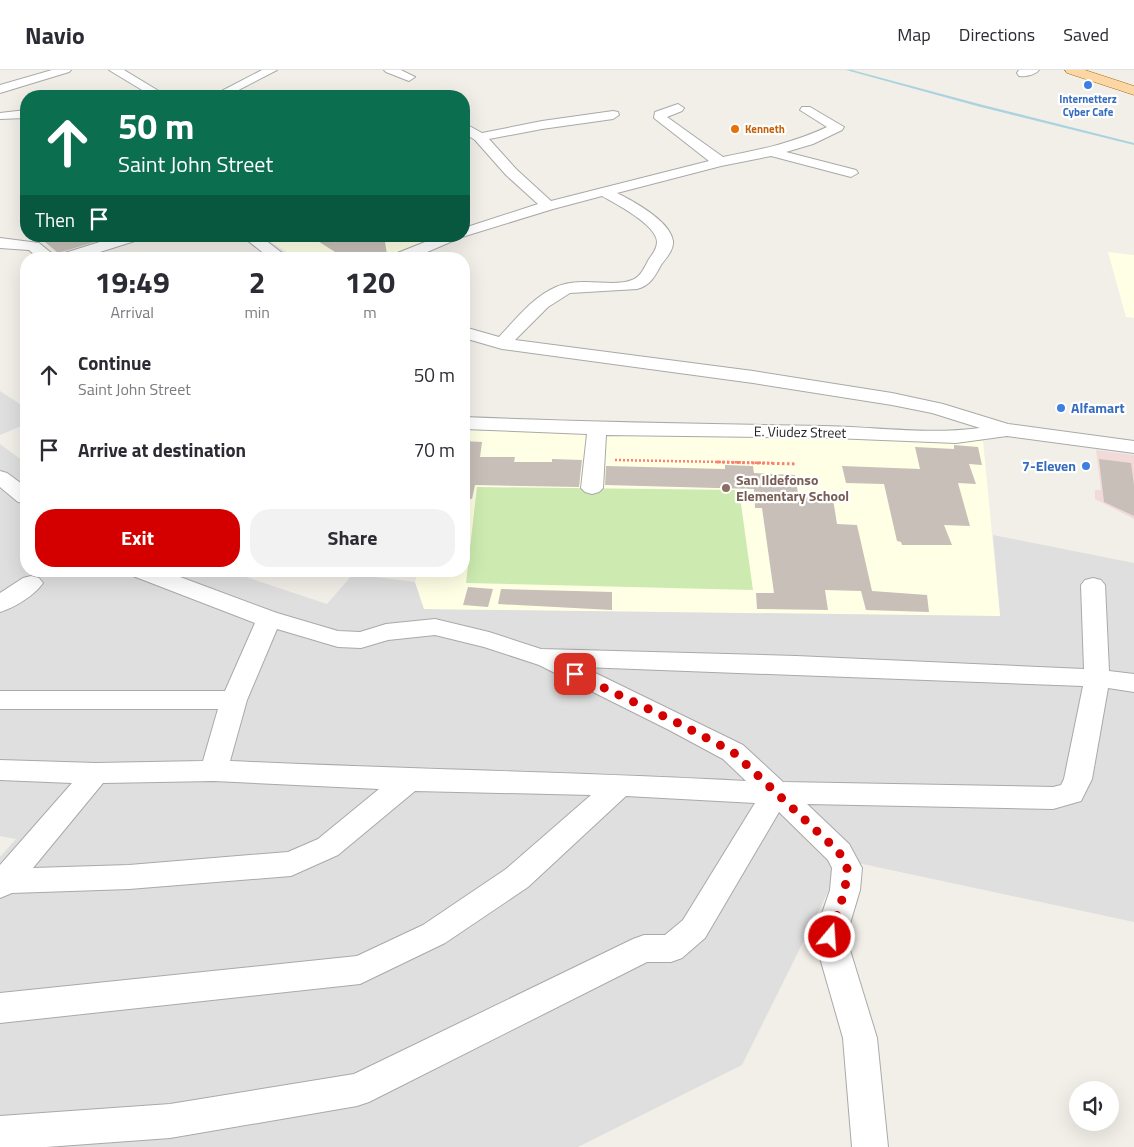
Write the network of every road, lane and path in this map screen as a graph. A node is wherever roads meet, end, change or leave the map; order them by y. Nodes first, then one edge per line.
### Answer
1 (65, 70) edge
2 (115, 70) edge
3 (271, 70) edge
4 (390, 70) edge
5 (1072, 70) edge
6 (409, 77) dead end
7 (0, 89) edge
8 (150, 90) edge
9 (230, 90) edge
10 (1134, 91) edge
11 (678, 108) dead end
12 (806, 110) dead end
13 (20, 114) edge
14 (613, 115) dead end
15 (1, 116) edge
16 (470, 131) edge
17 (470, 132) edge
18 (771, 152) junction
19 (720, 162) junction
20 (851, 173) dead end
21 (605, 192) junction
22 (548, 206) junction
23 (470, 228) edge
24 (116, 242) edge
25 (260, 242) edge
26 (440, 242) edge
27 (0, 243) edge
28 (40, 252) edge
29 (83, 252) edge
30 (273, 252) edge
31 (414, 252) edge
32 (470, 334) edge
33 (502, 344) junction
34 (470, 423) edge
35 (596, 429) junction
36 (1007, 430) junction
37 (1134, 447) edge
38 (594, 459) junction
39 (797, 464) dead end
40 (0, 477) edge
41 (592, 488) dead end
42 (20, 492) edge
43 (158, 577) edge
44 (31, 583) dead end
45 (1093, 584) dead end
46 (0, 604) edge
47 (269, 619) junction
48 (540, 658) junction
49 (1097, 678) junction
50 (1134, 683) edge
51 (0, 700) edge
52 (234, 700) junction
53 (0, 770) edge
54 (214, 770) junction
55 (96, 774) junction
56 (409, 780) junction
57 (620, 785) junction
58 (776, 793) junction
59 (2, 884) edge
60 (0, 1008) edge
61 (0, 1133) edge
62 (870, 1147) edge

1 - 7 street
2 - 8 street
3 - 9 street
4 - 6 street
5 - 10 main road
11 - 19 street
12 - 18 street
13 - 15 street
14 - 16 street
17 - 22 street
18 - 19 street
18 - 20 street
19 - 21 street
21 - 22 street
21 - 33 street
22 - 23 street
24 - 29 street
25 - 30 street
26 - 31 street
27 - 28 street
32 - 33 street
33 - 36 street
34 - 35 street, E. Viudez Street
35 - 36 street, E. Viudez Street
35 - 38 lane
36 - 37 street, E. Viudez Street
38 - 39 path
38 - 41 lane
40 - 42 street
43 - 47 street
44 - 46 street
45 - 49 street
47 - 48 street
47 - 52 street
48 - 49 street
48 - 58 street
49 - 50 street
49 - 58 street
51 - 52 street
52 - 54 street
53 - 55 street
54 - 55 street
54 - 56 street
55 - 59 street
56 - 57 street
56 - 59 street
57 - 58 street
57 - 60 street
58 - 61 street
58 - 62 street

